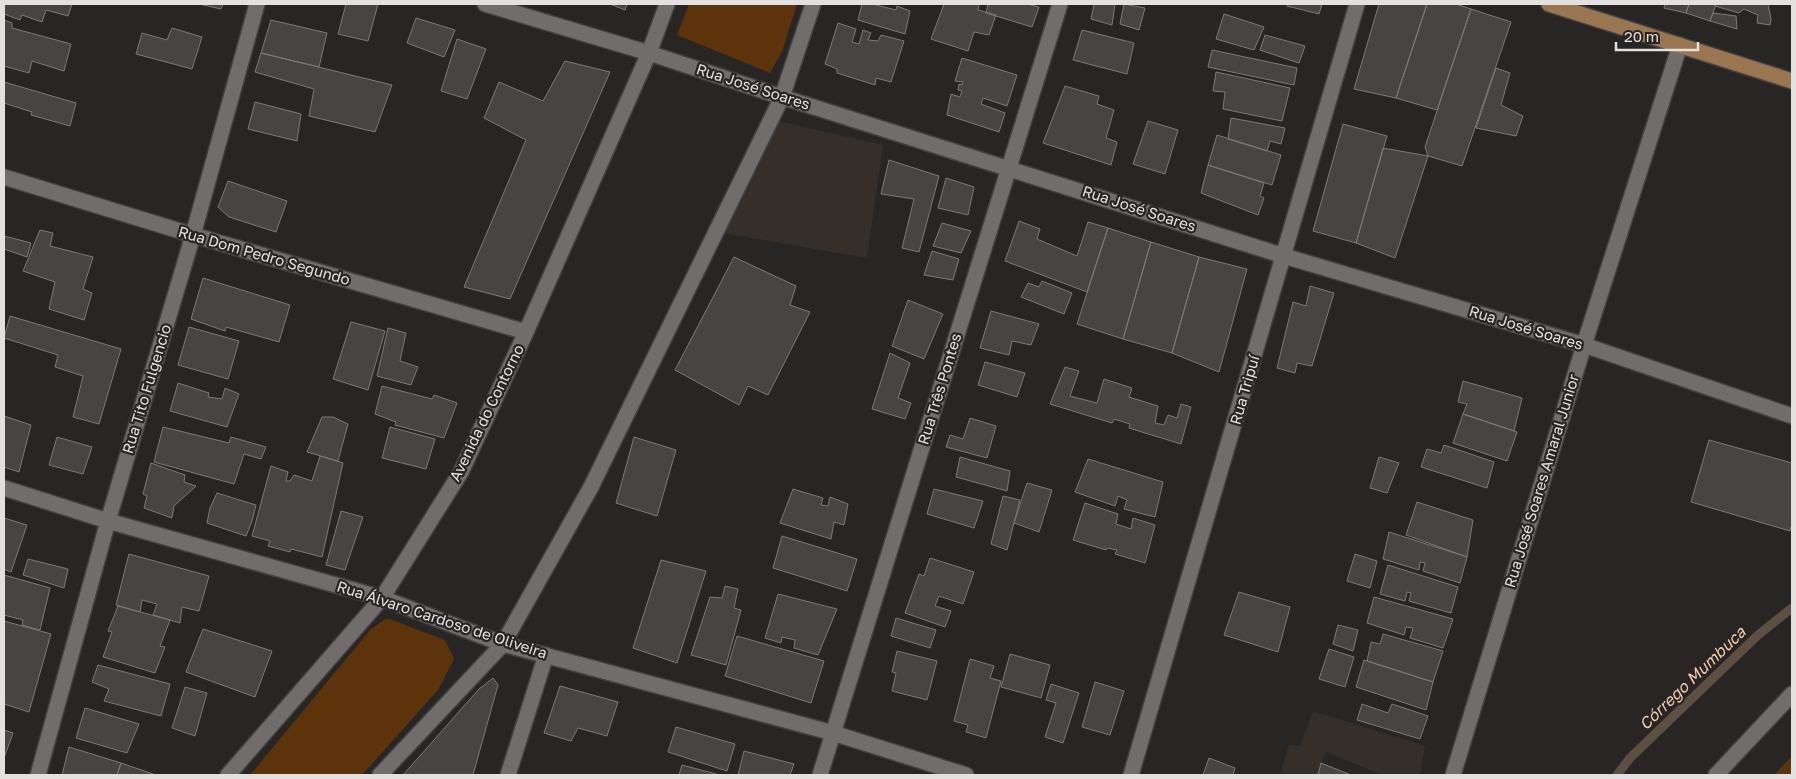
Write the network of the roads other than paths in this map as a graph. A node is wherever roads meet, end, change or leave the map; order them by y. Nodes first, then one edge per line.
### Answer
1 (257, 4) edge
2 (485, 4) edge
3 (667, 4) edge
4 (813, 4) edge
5 (1060, 4) edge
6 (1357, 4) edge
7 (1549, 4) edge
8 (1680, 45) junction
9 (649, 53) junction
10 (1792, 81) edge
11 (782, 97) junction
12 (1008, 168) junction
13 (4, 176) edge
14 (193, 235) junction
15 (1284, 256) junction
16 (526, 332) junction
17 (1584, 344) junction
18 (1792, 416) edge
19 (4, 488) edge
20 (108, 521) junction
21 (382, 598) junction
22 (503, 644) junction
23 (546, 655) junction
24 (1792, 694) edge
25 (833, 733) junction
26 (38, 775) edge
27 (228, 775) edge
28 (380, 775) edge
29 (508, 775) edge
30 (820, 775) edge
31 (966, 775) edge
32 (1131, 775) edge
33 (1453, 775) edge
34 (1716, 775) edge

1 - 14 street, Rua Tito Fulgencio
2 - 9 street, Rua José Soares
3 - 9 street, Avenida do Contorno
4 - 11 street
5 - 12 street, Rua Três Pontes
6 - 15 street, Rua Tripuí
7 - 8 street
8 - 10 street
8 - 17 street, Rua José Soares Amaral Junior
9 - 11 street, Rua José Soares
9 - 16 street, Avenida do Contorno
11 - 12 street, Rua José Soares
11 - 22 street
12 - 15 street, Rua José Soares
12 - 25 street, Rua Três Pontes
13 - 14 street, Rua Dom Pedro Segundo
14 - 16 street, Rua Dom Pedro Segundo
14 - 20 street, Rua Tito Fulgencio
15 - 17 street, Rua José Soares
15 - 32 street, Rua Tripuí
16 - 21 street, Avenida do Contorno
17 - 18 street, Rua José Soares
17 - 33 street, Rua José Soares Amaral Junior
19 - 20 street, Rua Álvaro Cardoso de Oliveira
20 - 21 street, Rua Álvaro Cardoso de Oliveira
20 - 26 street, Rua Tito Fulgencio
21 - 22 street, Rua Álvaro Cardoso de Oliveira
21 - 27 street, Avenida do Contorno
22 - 23 street, Rua Álvaro Cardoso de Oliveira
22 - 28 street
23 - 25 street, Rua Álvaro Cardoso de Oliveira
23 - 29 street
24 - 34 street
25 - 30 street, Rua Três Pontes
25 - 31 street, Rua Álvaro Cardoso de Oliveira

